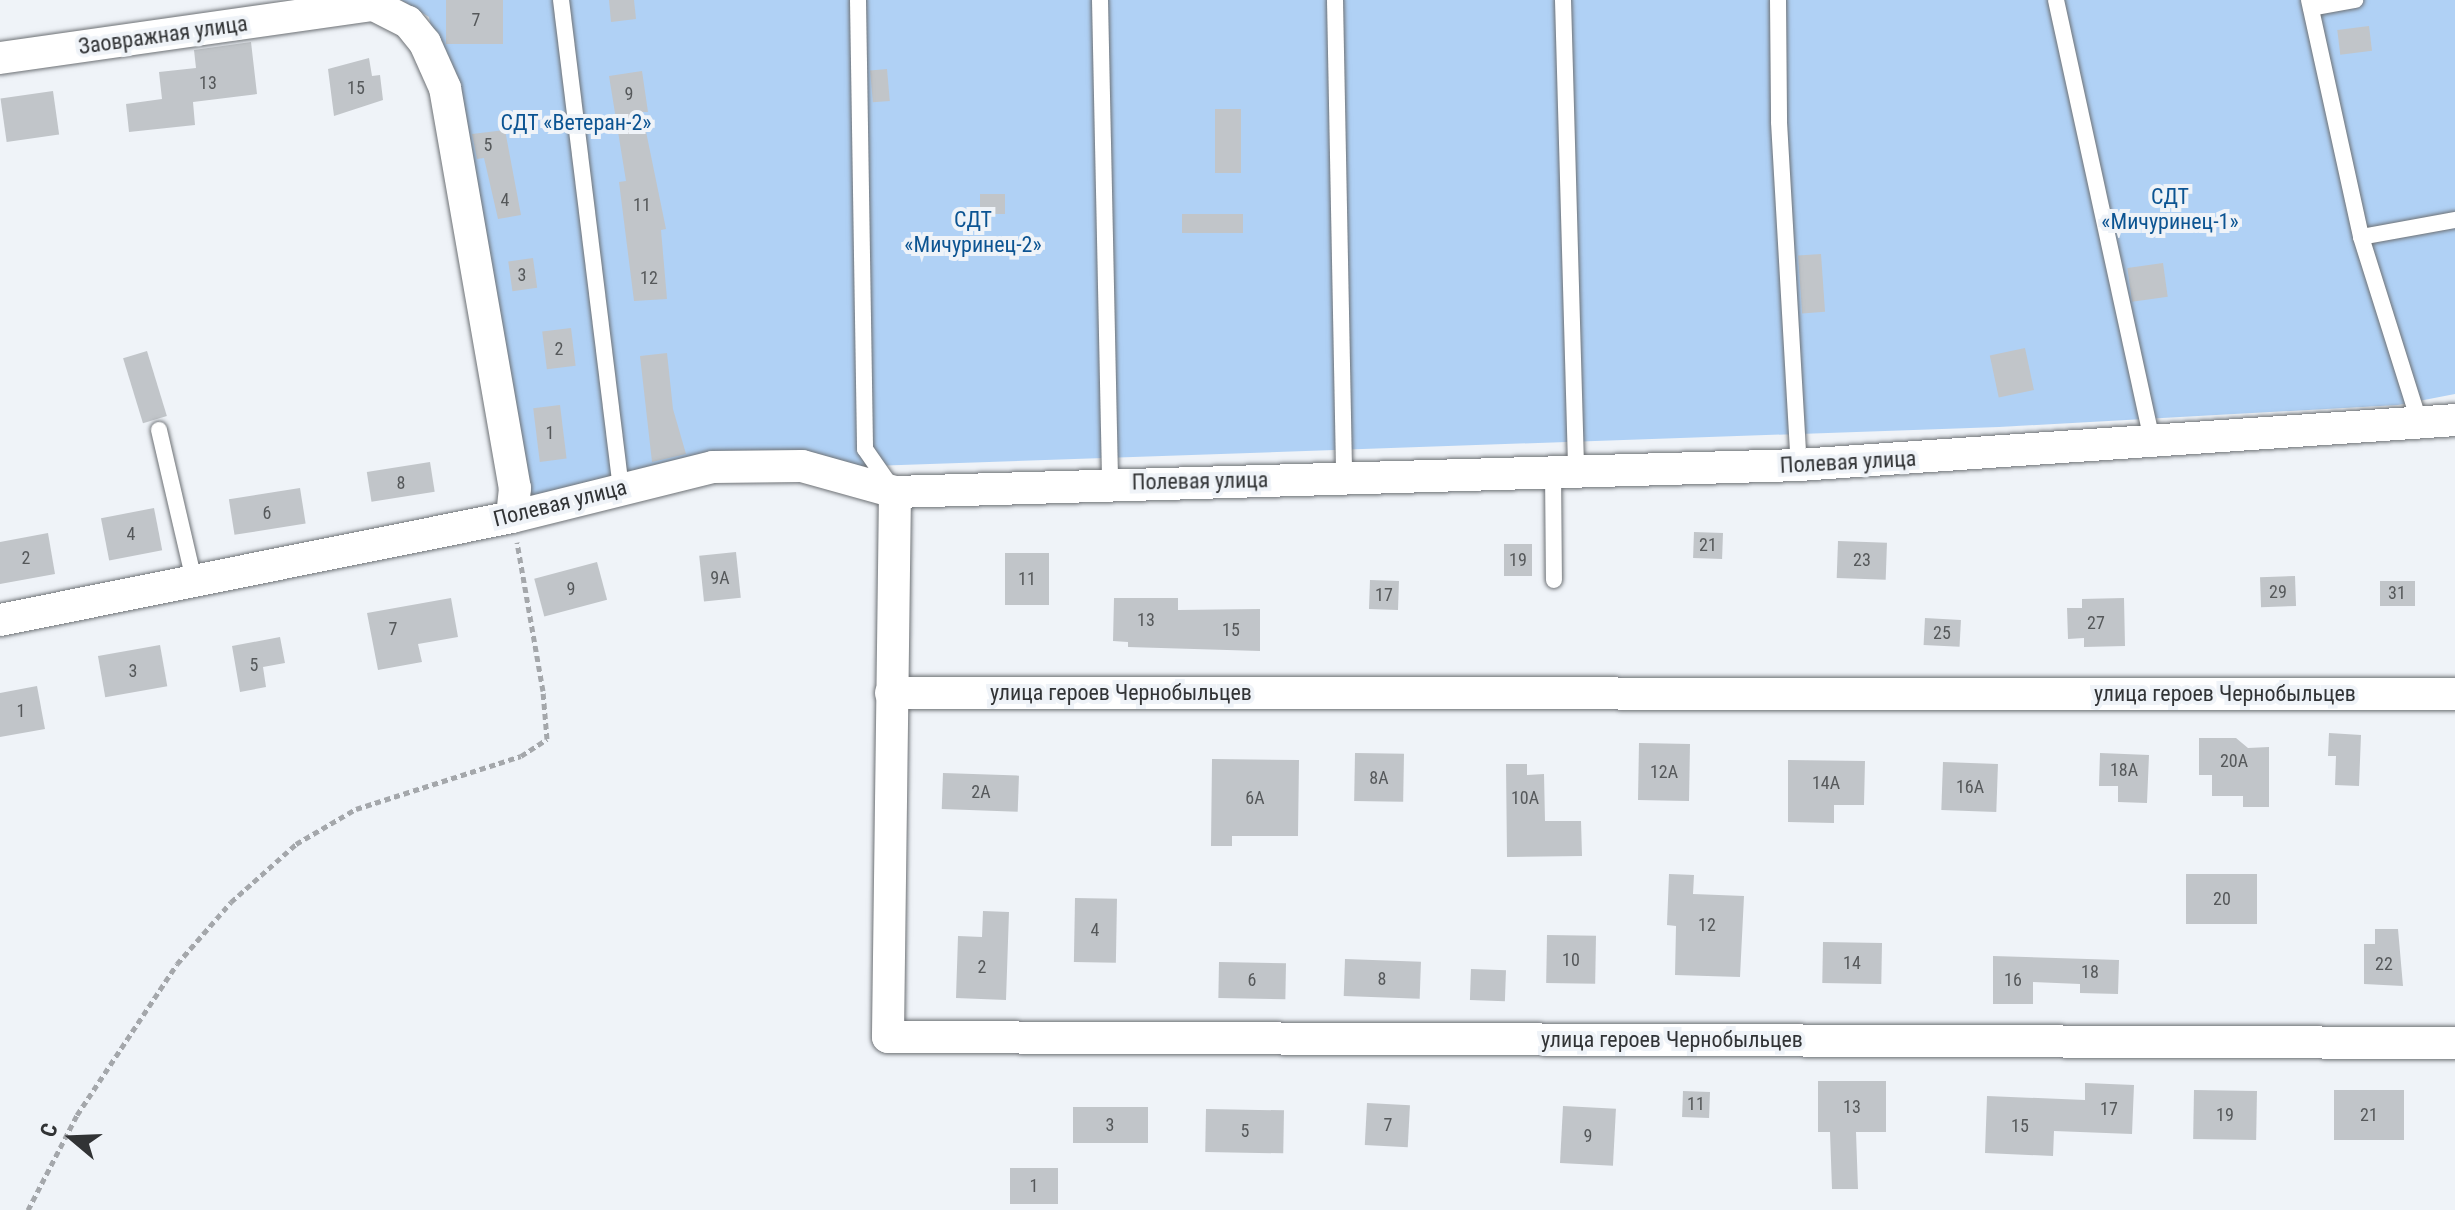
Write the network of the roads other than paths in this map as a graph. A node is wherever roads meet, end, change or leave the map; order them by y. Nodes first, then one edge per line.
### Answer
1 (561, 0) edge
2 (858, 0) edge
3 (1100, 0) edge
4 (1335, 0) edge
5 (1563, 0) edge
6 (1778, 0) edge
7 (2056, 0) edge
8 (2355, 0) edge
9 (380, 2) edge
10 (2310, 4) edge
11 (0, 58) edge
12 (2455, 220) edge
13 (2361, 237) junction
14 (2455, 420) edge
15 (2419, 421) junction
16 (159, 430) dead end
17 (2153, 445) junction
18 (1799, 465) junction
19 (1565, 470) junction
20 (1344, 478) junction
21 (1110, 483) junction
22 (621, 487) junction
23 (895, 492) junction
24 (512, 517) junction
25 (1554, 580) dead end
26 (194, 581) junction
27 (0, 620) edge
28 (891, 693) junction
29 (2455, 694) edge
30 (2455, 1043) edge

1 - 22 lane
2 - 23 lane
3 - 21 lane
4 - 20 lane
5 - 19 lane
6 - 18 lane
7 - 17 lane
8 - 10 lane
9 - 11 street, Заовражная улица
9 - 24 street
10 - 13 lane
12 - 13 lane
13 - 15 lane
14 - 15 street, Полевая улица
15 - 17 street, Полевая улица
16 - 26 lane
17 - 18 street, Полевая улица
18 - 19 street, Полевая улица
19 - 20 street, Полевая улица
19 - 25 lane
20 - 21 street, Полевая улица
21 - 23 street, Полевая улица
22 - 23 street, Полевая улица
22 - 24 street, Полевая улица
23 - 28 street
24 - 26 street, Полевая улица
26 - 27 street, Полевая улица
28 - 29 street, улица героев Чернобыльцев
28 - 30 street, улица героев Чернобыльцев

